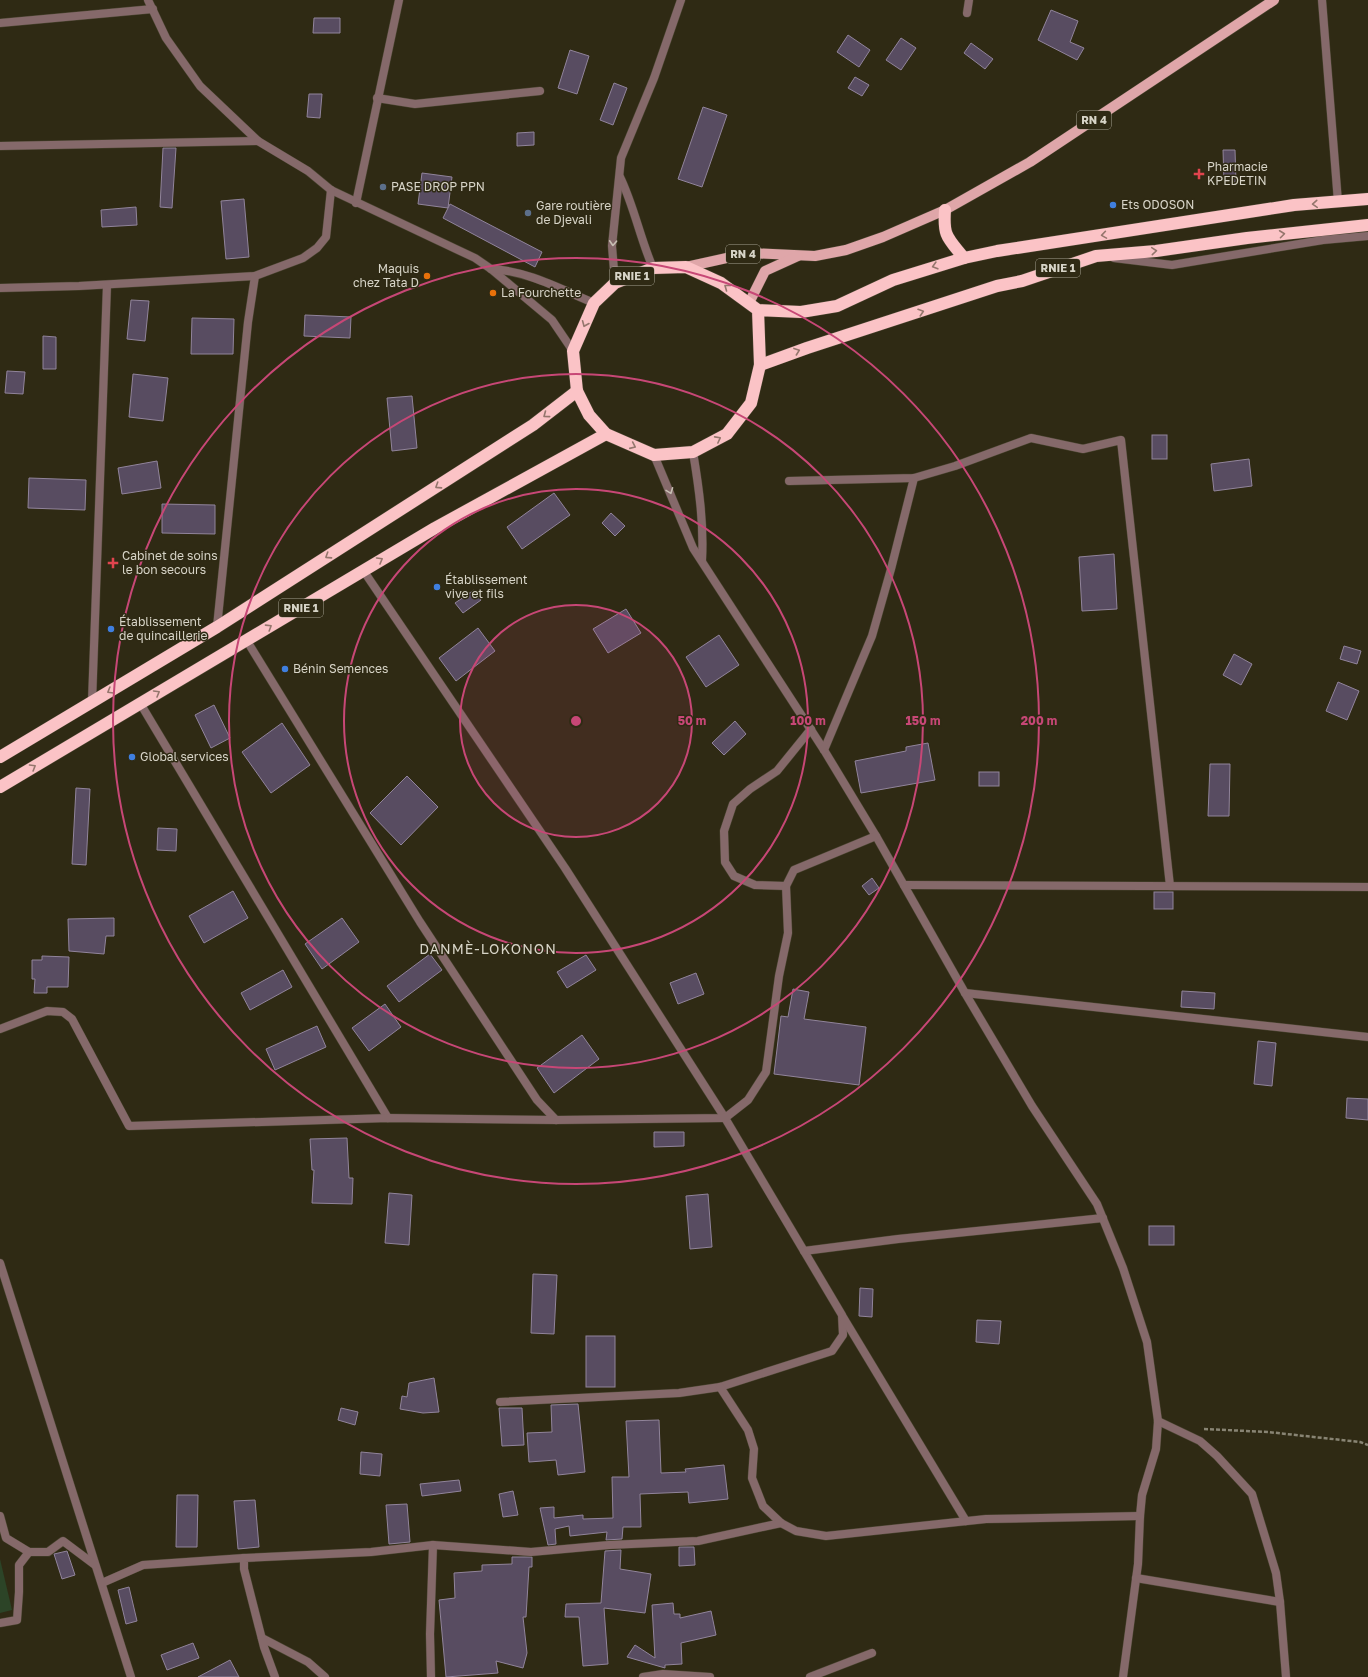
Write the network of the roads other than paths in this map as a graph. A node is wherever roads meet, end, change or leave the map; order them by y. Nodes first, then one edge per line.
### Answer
1 (148, 0) edge
2 (399, 0) edge
3 (681, 0) edge
4 (969, 0) edge
5 (1274, 0) edge
6 (1322, 0) edge
7 (153, 9) junction
8 (967, 13) dead end
9 (0, 23) edge
10 (540, 91) dead end
11 (377, 98) junction
12 (258, 142) junction
13 (0, 146) edge
14 (620, 176) junction
15 (331, 190) junction
16 (1368, 199) edge
17 (1338, 202) junction
18 (356, 203) junction
19 (945, 210) junction
20 (1368, 225) edge
21 (1368, 236) edge
22 (802, 254) junction
23 (1096, 256) junction
24 (964, 258) junction
25 (686, 267) junction
26 (654, 268) junction
27 (491, 269) junction
28 (255, 276) junction
29 (615, 283) junction
30 (107, 285) junction
31 (0, 288) edge
32 (594, 303) junction
33 (754, 307) junction
34 (573, 351) junction
35 (760, 365) junction
36 (577, 391) junction
37 (606, 434) junction
38 (693, 452) junction
39 (654, 456) junction
40 (914, 478) junction
41 (789, 481) dead end
42 (702, 560) junction
43 (363, 570) junction
44 (217, 627) junction
45 (247, 641) junction
46 (92, 702) junction
47 (140, 703) junction
48 (811, 729) junction
49 (824, 750) junction
50 (0, 757) edge
51 (0, 787) edge
52 (876, 836) junction
53 (904, 885) junction
54 (786, 886) junction
55 (1170, 886) junction
56 (1368, 887) edge
57 (965, 993) junction
58 (0, 1029) edge
59 (1368, 1037) edge
60 (388, 1118) junction
61 (725, 1118) junction
62 (556, 1120) junction
63 (1103, 1218) junction
64 (804, 1251) junction
65 (0, 1263) edge
66 (842, 1315) junction
67 (720, 1386) junction
68 (500, 1402) dead end
69 (1158, 1421) junction
70 (0, 1516) edge
71 (1140, 1516) junction
72 (966, 1522) junction
73 (781, 1524) junction
74 (432, 1545) junction
75 (29, 1552) junction
76 (244, 1558) junction
77 (96, 1565) junction
78 (1136, 1578) junction
79 (102, 1583) junction
80 (1280, 1602) junction
81 (0, 1623) edge
82 (262, 1638) junction
83 (872, 1653) dead end
84 (131, 1677) edge
85 (275, 1677) edge
86 (325, 1677) edge
87 (431, 1677) edge
88 (643, 1677) edge
89 (710, 1677) edge
90 (810, 1677) edge
91 (1123, 1677) edge
92 (1286, 1677) edge

1 - 7 street
2 - 11 street
3 - 14 street
4 - 8 street
5 - 19 main road, RN 4
6 - 17 street
7 - 9 street
7 - 12 street
10 - 11 street
11 - 18 street
12 - 13 street
12 - 15 street
14 - 26 street
14 -> 29 street
15 - 18 street
15 - 28 street
16 - 17 highway, RNIE 1
17 -> 24 highway, RNIE 1
18 - 27 street
19 - 22 main road, RN 4
19 - 24 highway
23 -> 20 highway, RNIE 1
21 - 23 street
22 - 25 main road, RN 4
22 - 33 main road, RN 4
35 -> 23 highway, RNIE 1
24 -> 33 highway, RNIE 1
25 - 26 highway, RNIE 1
33 -> 25 highway, RNIE 1
26 - 29 highway, RNIE 1
27 - 32 street
27 - 34 street
28 - 30 street
28 - 44 street
29 - 32 highway, RNIE 1
30 - 31 street
30 - 46 street
32 -> 34 highway, RNIE 1
33 - 35 highway
34 - 36 highway, RNIE 1
38 -> 35 highway
36 - 37 highway, RNIE 1
36 -> 44 highway, RNIE 1
37 -> 39 highway, RNIE 1
43 -> 37 highway, RNIE 1
38 - 39 highway
38 - 42 street
39 -> 42 street
40 - 41 street
40 - 49 street
40 - 55 street
42 - 48 street
45 -> 43 highway, RNIE 1
43 - 61 street
44 -> 46 highway, RNIE 1
47 -> 45 highway, RNIE 1
45 - 62 street
46 - 50 highway, RNIE 1
51 -> 47 highway, RNIE 1
47 - 60 street
48 - 49 street
48 - 54 street
49 - 52 street
52 - 53 street
52 - 54 street
53 - 55 street
53 - 57 street
54 - 61 street
55 - 56 street
57 - 59 street
57 - 63 street
58 - 60 street
60 - 62 street
61 - 62 street
61 - 64 street
63 - 64 street
63 - 69 street
64 - 66 street
65 - 77 street
66 - 67 street
66 - 72 street
67 - 68 street
67 - 73 street
69 - 71 street
69 - 80 street
70 - 75 street
71 - 72 street
71 - 78 street
72 - 73 street
73 - 74 street
74 - 76 street
74 - 87 street
75 - 77 street
75 - 81 street
76 - 79 street
76 - 82 street
77 - 79 street
78 - 80 street
78 - 91 street
79 - 84 street
80 - 92 street
82 - 85 street
82 - 86 street
83 - 90 street
88 - 89 street

